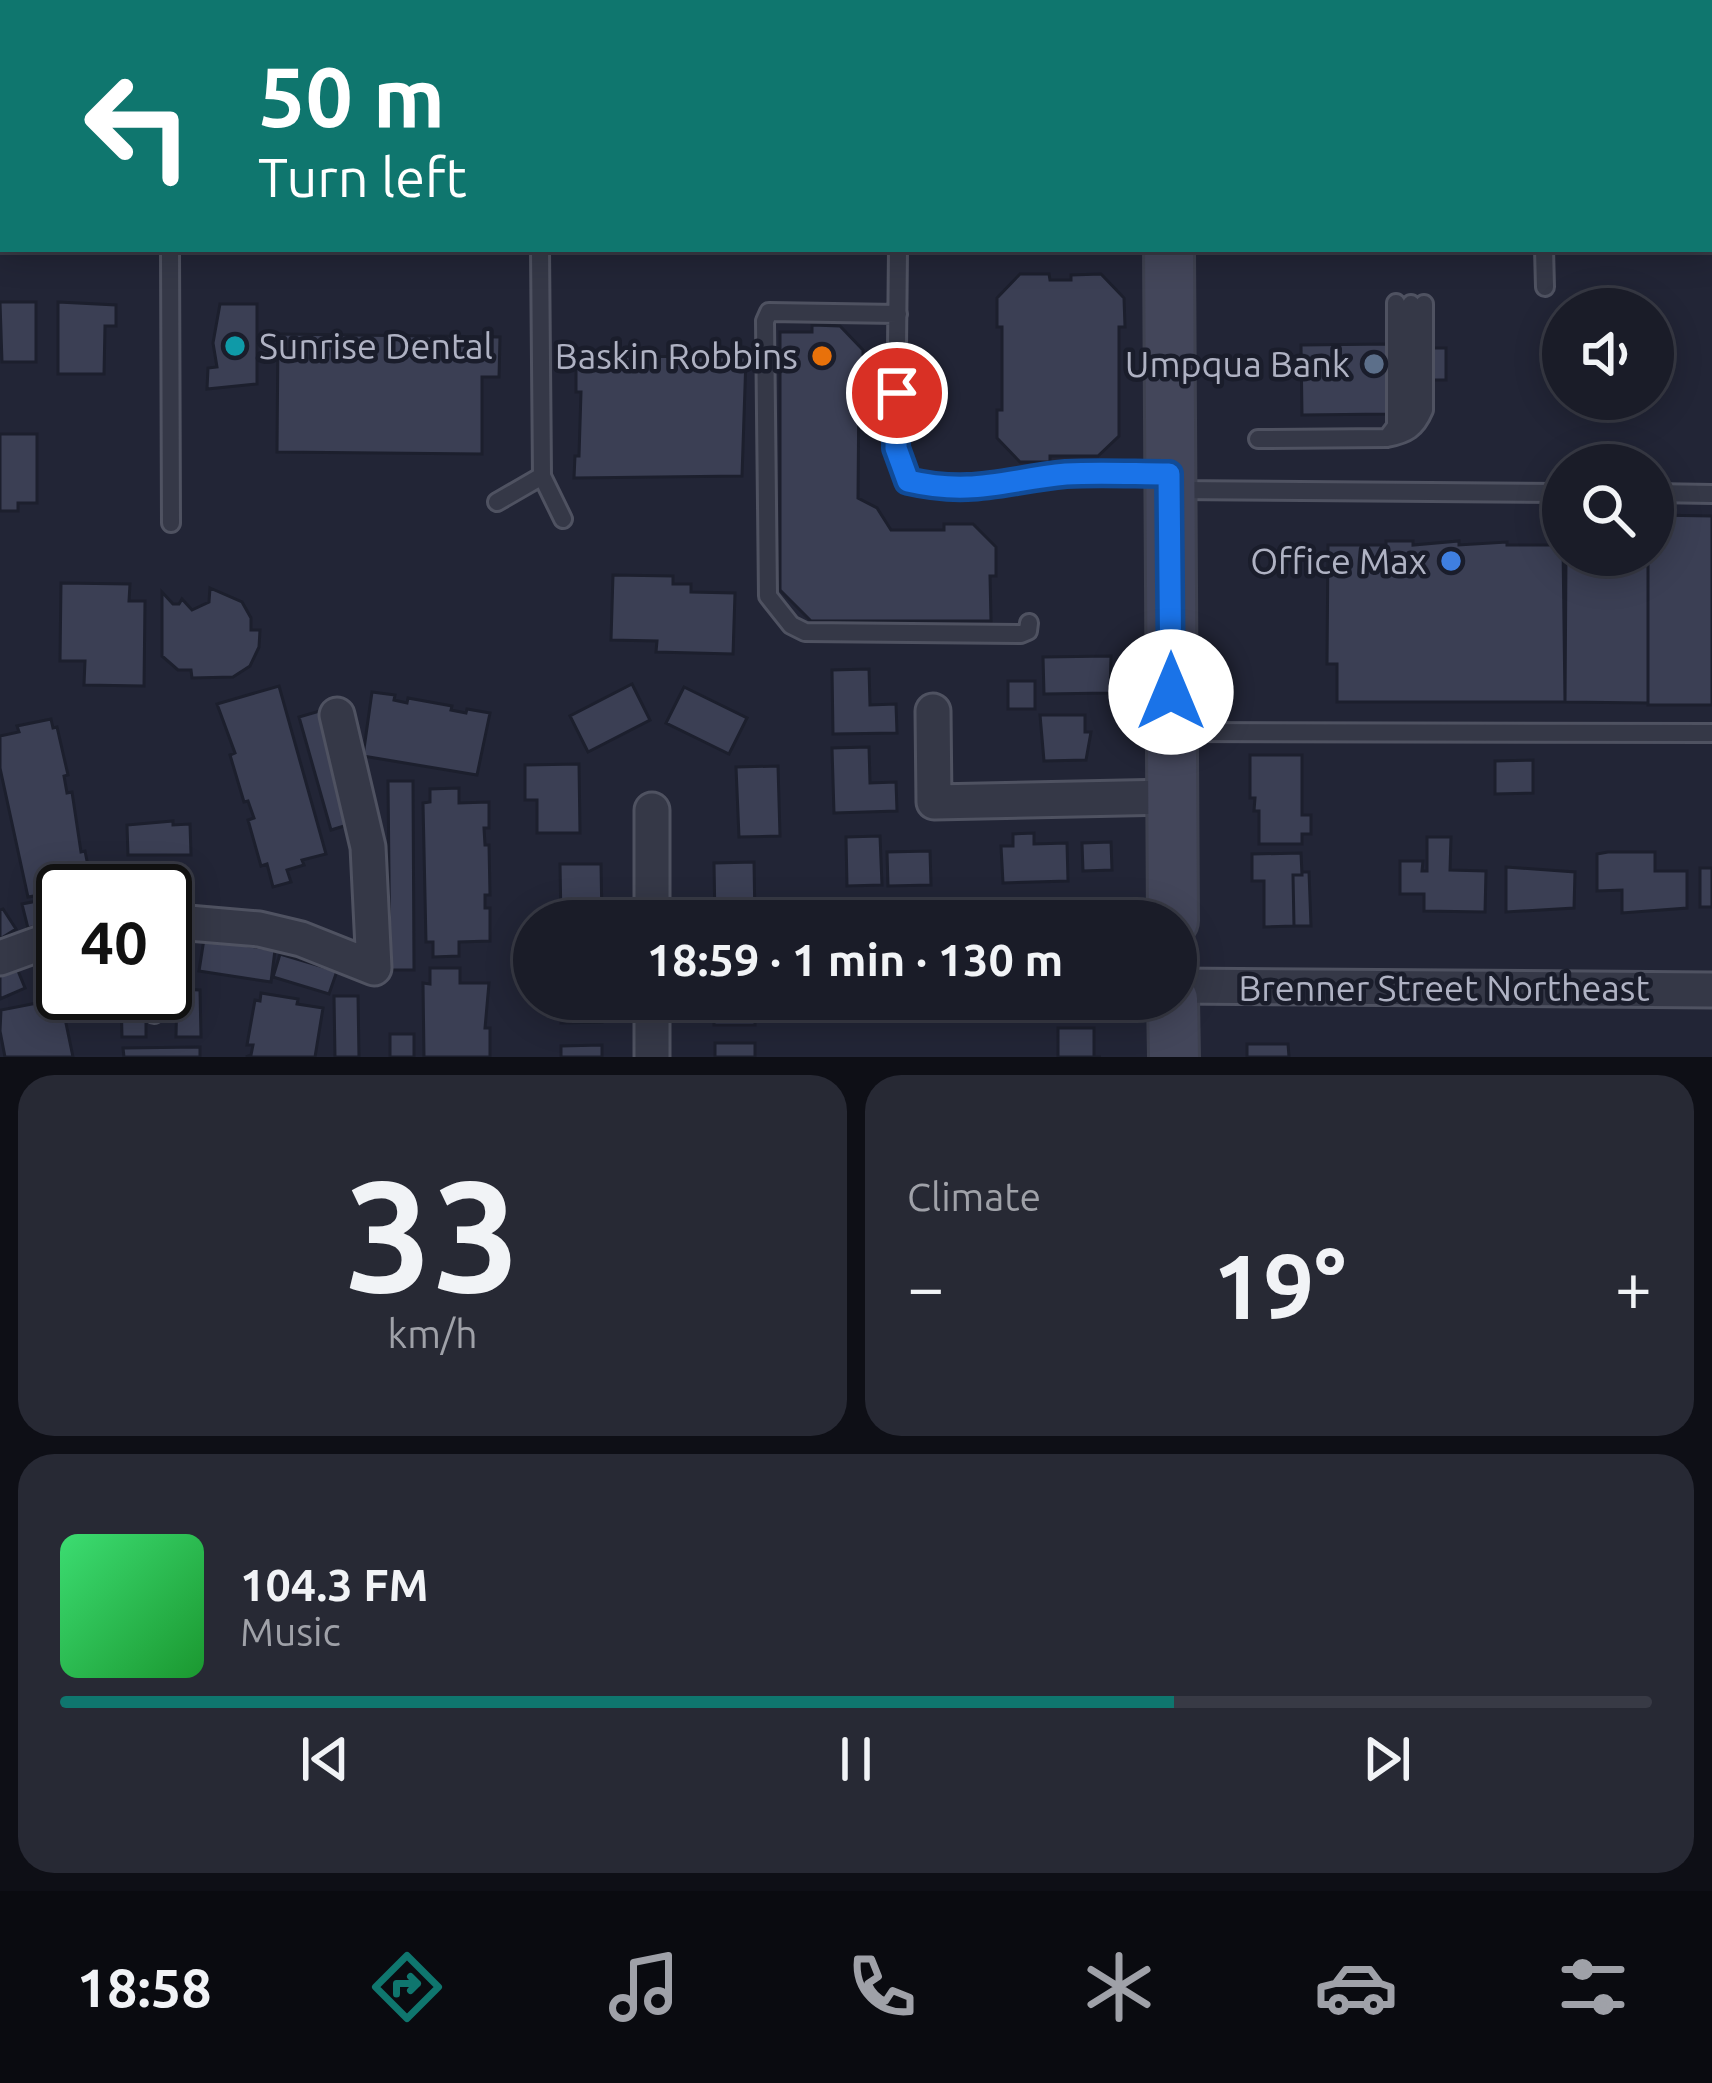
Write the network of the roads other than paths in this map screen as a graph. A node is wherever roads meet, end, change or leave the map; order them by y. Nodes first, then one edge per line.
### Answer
1 (170, 252) edge
2 (540, 252) edge
3 (898, 252) edge
4 (1168, 252) edge
5 (1544, 252) edge
6 (1545, 287) dead end
7 (898, 314) junction
8 (1387, 438) junction
9 (1258, 439) dead end
10 (542, 476) junction
11 (1170, 482) junction
12 (1542, 492) edge
13 (1674, 493) edge
14 (1712, 494) edge
15 (497, 502) dead end
16 (563, 519) dead end
17 (171, 523) dead end
18 (1029, 623) dead end
19 (933, 711) dead end
20 (337, 715) dead end
21 (1171, 732) junction
22 (1712, 733) edge
23 (1171, 797) junction
24 (652, 810) dead end
25 (652, 900) edge
26 (1172, 900) edge
27 (192, 923) edge
28 (36, 945) edge
29 (0, 958) edge
30 (1197, 986) edge
31 (1712, 990) edge
32 (652, 1020) edge
33 (1173, 1020) edge
34 (652, 1057) edge
35 (1174, 1057) edge

1 - 17 lane
2 - 10 lane
3 - 7 lane
4 - 11 street
5 - 6 lane
7 - 11 lane
7 - 18 lane
8 - 8 lane
8 - 9 lane
10 - 15 lane
10 - 16 lane
11 - 12 lane
11 - 21 street
13 - 14 lane
19 - 23 street
20 - 27 street
21 - 22 lane
21 - 23 street
23 - 26 street
24 - 25 street
28 - 29 street
30 - 31 street, Brenner Street Northeast
32 - 34 street
33 - 35 street

